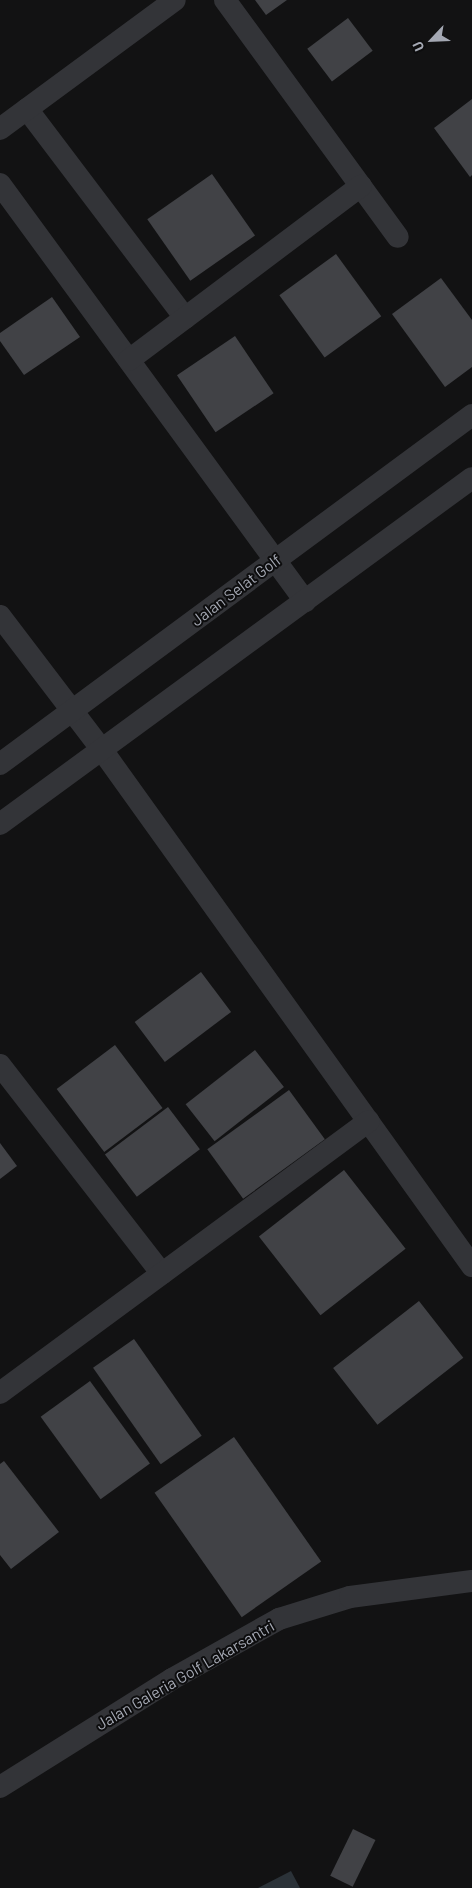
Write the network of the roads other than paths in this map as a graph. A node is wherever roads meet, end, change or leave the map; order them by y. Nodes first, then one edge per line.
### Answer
1 (175, 0) edge
2 (225, 0) edge
3 (27, 110) junction
4 (0, 129) edge
5 (0, 184) edge
6 (361, 186) junction
7 (398, 237) dead end
8 (185, 318) junction
9 (129, 360) junction
10 (472, 415) edge
11 (472, 478) edge
12 (275, 560) junction
13 (305, 601) junction
14 (0, 616) edge
15 (72, 711) junction
16 (102, 750) junction
17 (0, 764) edge
18 (0, 824) edge
19 (0, 1064) edge
20 (369, 1121) junction
21 (472, 1266) edge
22 (162, 1274) junction
23 (0, 1393) edge
24 (472, 1581) edge
25 (0, 1786) edge

1 - 3 street
2 - 6 street
3 - 4 street
3 - 8 street
5 - 9 street
6 - 7 street
6 - 8 street
8 - 9 street
9 - 12 street
10 - 12 street, Jalan Selat Golf
11 - 13 street
12 - 13 street
12 - 15 street, Jalan Selat Golf
13 - 16 street
14 - 15 street
15 - 16 street
15 - 17 street, Jalan Selat Golf
16 - 18 street
16 - 20 street
19 - 22 street
20 - 21 street
20 - 22 street
22 - 23 street
24 - 25 street, Jalan Galeria Golf Lakarsantri

